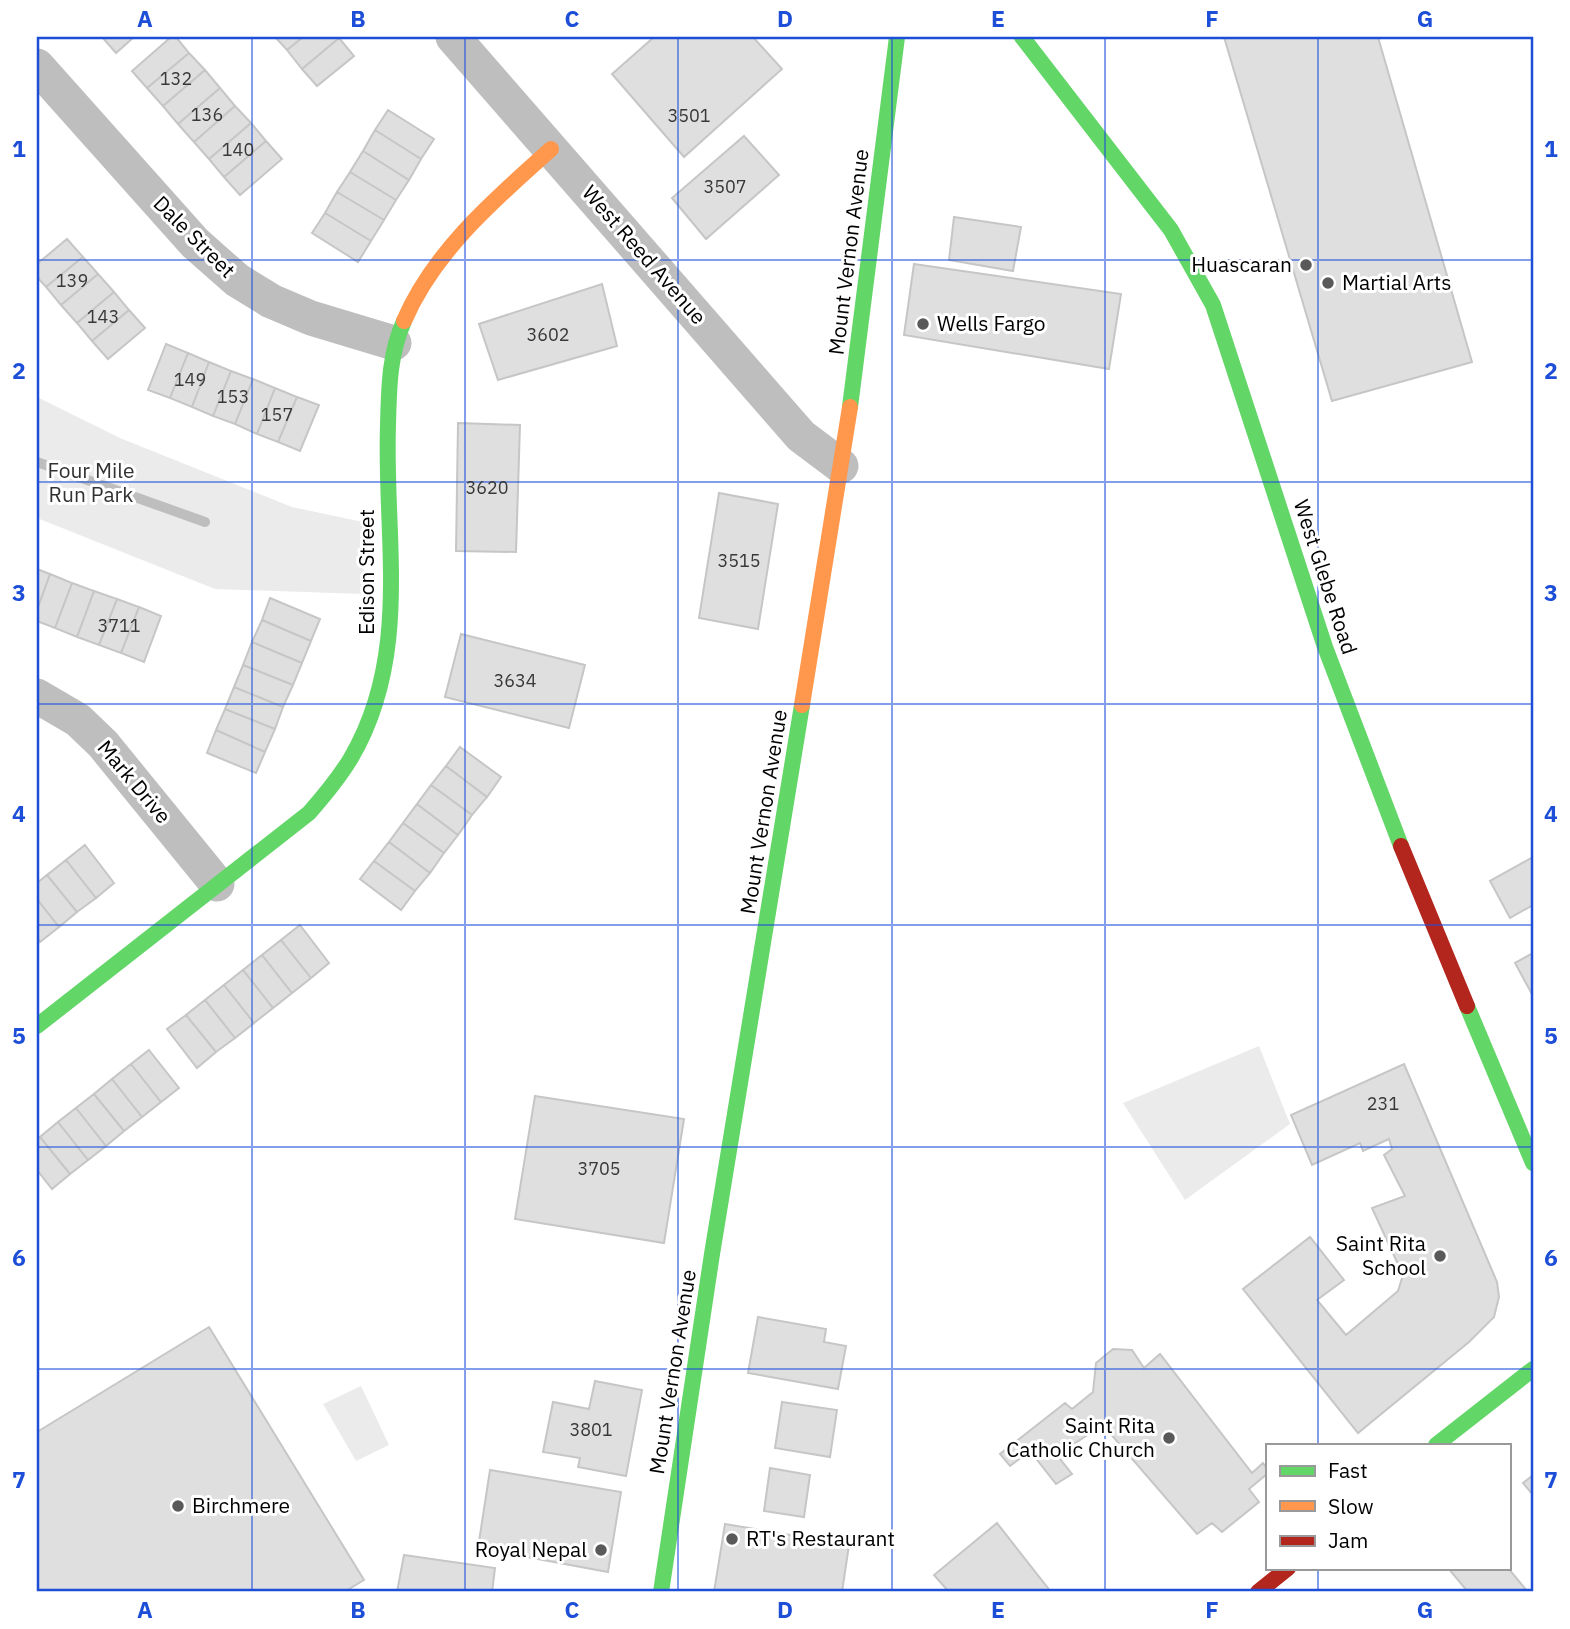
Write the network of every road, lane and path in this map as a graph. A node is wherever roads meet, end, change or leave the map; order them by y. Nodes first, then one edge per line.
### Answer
1 (453, 37) edge
2 (897, 37) edge
3 (1022, 37) edge
4 (37, 66) edge
5 (551, 149) junction
6 (394, 343) junction
7 (841, 466) junction
8 (37, 696) edge
9 (217, 884) junction
10 (37, 1026) edge
11 (1533, 1163) edge
12 (1533, 1369) edge
13 (1437, 1444) edge
14 (1286, 1570) edge
15 (661, 1592) edge
16 (1258, 1592) edge

1 - 5 street, West Reed Avenue
2 - 7 main road, Mount Vernon Avenue
3 - 11 main road, West Glebe Road
4 - 6 street, Dale Street
5 - 6 main road, Edison Street
5 - 7 street, West Reed Avenue
6 - 9 main road, Edison Street
7 - 15 main road, Mount Vernon Avenue
8 - 9 street, Mark Drive
9 - 10 main road, Edison Street
12 - 13 main road
14 - 16 main road

